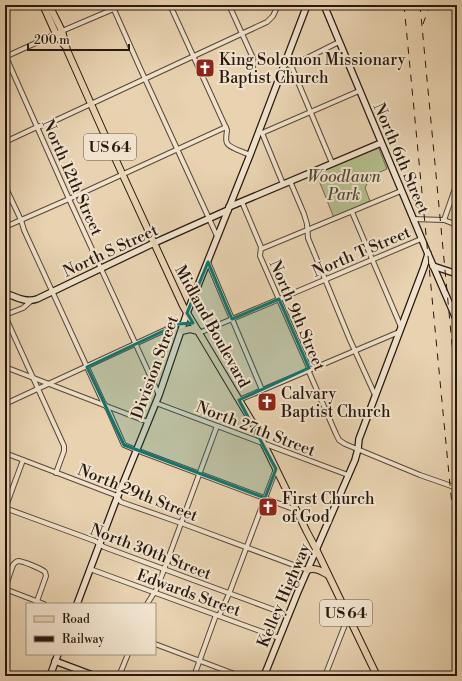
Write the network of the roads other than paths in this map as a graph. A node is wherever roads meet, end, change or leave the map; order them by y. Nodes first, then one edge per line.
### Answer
1 (43, 5) edge
2 (49, 5) edge
3 (123, 5) edge
4 (170, 5) edge
5 (230, 5) edge
6 (278, 5) edge
7 (307, 5) edge
8 (324, 5) edge
9 (113, 7) edge
10 (59, 33) junction
11 (243, 34) junction
12 (339, 42) junction
13 (194, 56) junction
14 (6, 57) edge
15 (286, 61) junction
16 (291, 66) junction
17 (251, 72) dead end
18 (145, 79) junction
19 (360, 91) junction
20 (91, 104) junction
21 (310, 112) junction
22 (37, 127) junction
23 (226, 127) junction
24 (260, 132) junction
25 (5, 142) edge
26 (381, 142) junction
27 (177, 149) junction
28 (250, 155) junction
29 (332, 163) junction
30 (123, 174) junction
31 (290, 181) junction
32 (457, 183) edge
33 (283, 184) junction
34 (5, 186) edge
35 (401, 191) junction
36 (69, 199) junction
37 (242, 202) junction
38 (228, 209) junction
39 (352, 212) junction
40 (209, 219) junction
41 (413, 219) junction
42 (20, 220) junction
43 (442, 220) junction
44 (457, 225) edge
45 (5, 227) edge
46 (307, 230) junction
47 (217, 236) junction
48 (421, 239) junction
49 (154, 243) junction
50 (261, 249) junction
51 (428, 254) junction
52 (372, 260) junction
53 (208, 262) junction
54 (433, 266) junction
55 (102, 269) junction
56 (457, 274) edge
57 (325, 280) junction
58 (52, 292) junction
59 (5, 293) edge
60 (279, 299) junction
61 (31, 301) junction
62 (187, 313) junction
63 (5, 316) edge
64 (232, 319) junction
65 (457, 321) edge
66 (184, 324) junction
67 (400, 329) junction
68 (182, 331) junction
69 (198, 332) junction
70 (136, 344) junction
71 (355, 350) junction
72 (5, 367) edge
73 (87, 367) junction
74 (309, 370) junction
75 (33, 378) junction
76 (49, 384) junction
77 (38, 389) junction
78 (262, 390) junction
79 (159, 394) junction
80 (375, 395) junction
81 (239, 400) junction
82 (156, 403) junction
83 (5, 404) edge
84 (105, 405) junction
85 (148, 422) junction
86 (217, 426) junction
87 (264, 443) junction
88 (358, 449) junction
89 (136, 450) junction
90 (5, 453) edge
91 (23, 460) junction
92 (276, 469) junction
93 (56, 473) junction
94 (200, 474) junction
95 (348, 475) junction
96 (457, 488) edge
97 (117, 498) junction
98 (265, 498) junction
99 (5, 508) edge
100 (296, 510) junction
101 (181, 523) junction
102 (100, 545) junction
103 (247, 547) junction
104 (316, 549) junction
105 (90, 569) junction
106 (164, 570) junction
107 (307, 570) junction
108 (328, 575) junction
109 (5, 589) edge
110 (154, 592) junction
111 (229, 594) junction
112 (36, 603) edge
113 (77, 603) edge
114 (148, 603) edge
115 (288, 615) junction
116 (217, 616) junction
117 (348, 618) junction
118 (279, 638) junction
119 (156, 644) edge
120 (58, 655) edge
121 (128, 655) edge
122 (56, 661) junction
123 (199, 661) junction
124 (50, 676) edge
125 (95, 676) edge
126 (119, 676) edge
127 (194, 676) edge
128 (240, 676) edge
129 (264, 676) edge
130 (325, 676) edge
131 (376, 676) edge

1 - 10 main road, Midland Boulevard / US 64
2 - 10 main road, Midland Boulevard / US 64
3 - 9 street
4 - 13 street
5 - 11 street
6 - 11 street
7 - 15 street, Division Street
8 - 12 street, North 6th Street
9 - 10 street
9 - 18 street
10 - 14 street
10 - 20 main road, Midland Boulevard / US 64
11 - 13 street
11 - 17 street
12 - 16 street
12 - 19 street, North 6th Street
13 - 18 street
13 - 23 street
14 - 22 street, North 12th Street
15 - 16 street
15 - 24 street, Division Street
16 - 21 street
18 - 20 street
18 - 27 street
19 - 21 street
19 - 26 street, North 6th Street
20 - 22 street
20 - 30 main road, Midland Boulevard / US 64
21 - 24 street
21 - 29 street
22 - 25 street
22 - 36 street, North 12th Street
23 - 27 street
23 - 28 street
24 - 28 street, Division Street
24 - 33 street
26 - 29 street, North S Street
26 - 35 street, North 6th Street
27 - 30 street
27 - 40 street
28 - 38 street, Division Street
29 - 31 street, North S Street
30 - 36 street
30 - 49 main road, Midland Boulevard / US 64
31 - 33 street, North S Street
31 - 46 street
32 - 43 street
33 - 37 street, North S Street
34 - 42 street
35 - 39 street
35 - 41 street, North 6th Street
36 - 42 street
36 - 55 street, North 12th Street
37 - 38 street, North S Street
37 - 50 street, North 9th Street
38 - 40 street, North S Street
38 - 47 street, Division Street
39 - 46 street
39 - 52 street
40 - 47 street
40 - 49 street, North S Street
41 - 43 street
41 - 48 street, North 6th Street
42 - 45 street
42 - 58 street
43 - 44 street
46 - 50 street
46 - 57 street
47 - 53 street, Division Street
48 - 51 street, North 6th Street
48 - 52 street, North T Street
49 - 55 street, North S Street
49 - 62 main road, Midland Boulevard / US 64
50 - 60 street, North 9th Street
51 - 54 street, North 6th Street
51 - 67 street, Kelley Highway
52 - 57 street, North T Street
52 - 67 street
53 - 62 street, Division Street
53 - 64 street
54 - 56 street
54 - 65 street, North 6th Street
55 - 58 street, North S Street
55 - 70 street, North 12th Street
57 - 60 street, North T Street
57 - 71 street
58 - 61 street, North S Street
58 - 73 street
59 - 61 street
60 - 64 street, North T Street
60 - 74 street, North 9th Street
61 - 63 street, North S Street
62 - 66 street, Division Street
62 - 69 main road, Midland Boulevard / US 64
63 - 75 street
64 - 69 street, North T Street
64 - 78 street
66 - 68 street, Division Street
66 - 70 street
67 - 71 street
67 - 80 street, Kelley Highway
68 - 69 main road
68 - 79 street, Division Street
69 - 81 main road, Midland Boulevard / US 64
70 - 73 street
70 - 79 street, North 12th Street
71 - 74 street
71 - 80 street
72 - 75 street
73 - 76 street
73 - 84 street
74 - 78 street
74 - 88 street, North 9th Street
75 - 76 street
75 - 77 street
76 - 77 street
76 - 84 street
77 - 83 street
77 - 93 street
78 - 81 street
79 - 82 street, Division Street
80 - 88 street, Kelley Highway
81 - 87 main road, Midland Boulevard / US 64
82 - 85 street, Division Street
82 - 86 street, North 27th Street
84 - 85 street
84 - 89 street
85 - 89 street, Division Street
86 - 87 street, North 27th Street
86 - 94 street
87 - 92 main road, Midland Boulevard / US 64
87 - 95 street, North 27th Street
88 - 95 street, Kelley Highway
88 - 96 street
89 - 94 street
89 - 97 street, Division Street
90 - 91 street, North 29th Street
91 - 93 street, North 29th Street
91 - 99 street
92 - 98 street
92 - 100 main road, Midland Boulevard / US 64
93 - 97 street, North 29th Street
94 - 98 street
94 - 101 street
95 - 104 street, Kelley Highway
97 - 101 street, North 29th Street
97 - 102 street, Division Street
98 - 100 street
98 - 103 street
99 - 102 street, North 30th Street
100 - 104 main road, Midland Boulevard / US 64
101 - 103 street, North 29th Street
101 - 106 street
102 - 105 street, Division Street
102 - 106 street, North 30th Street
103 - 107 street, North 29th Street
103 - 111 street
104 - 107 street, Kelley Highway
104 - 108 main road, Midland Boulevard / US 64
105 - 110 street, Edwards Street
105 - 113 street, Division Street
106 - 110 street
106 - 111 street, North 30th Street
107 - 108 main road
107 - 115 street, Kelley Highway
108 - 117 main road, Midland Boulevard / US 64
109 - 112 street
109 - 112 street
110 - 114 street
110 - 116 street, Edwards Street
111 - 115 street, North 30th Street
111 - 116 street
115 - 118 street, Kelley Highway
116 - 118 street, Edwards Street
116 - 123 street
117 - 130 street
117 - 131 main road, Midland Boulevard / US 64
118 - 129 street, Kelley Highway
119 - 123 street
120 - 122 street
121 - 126 street
122 - 124 street
122 - 125 street
123 - 127 street
123 - 128 street

